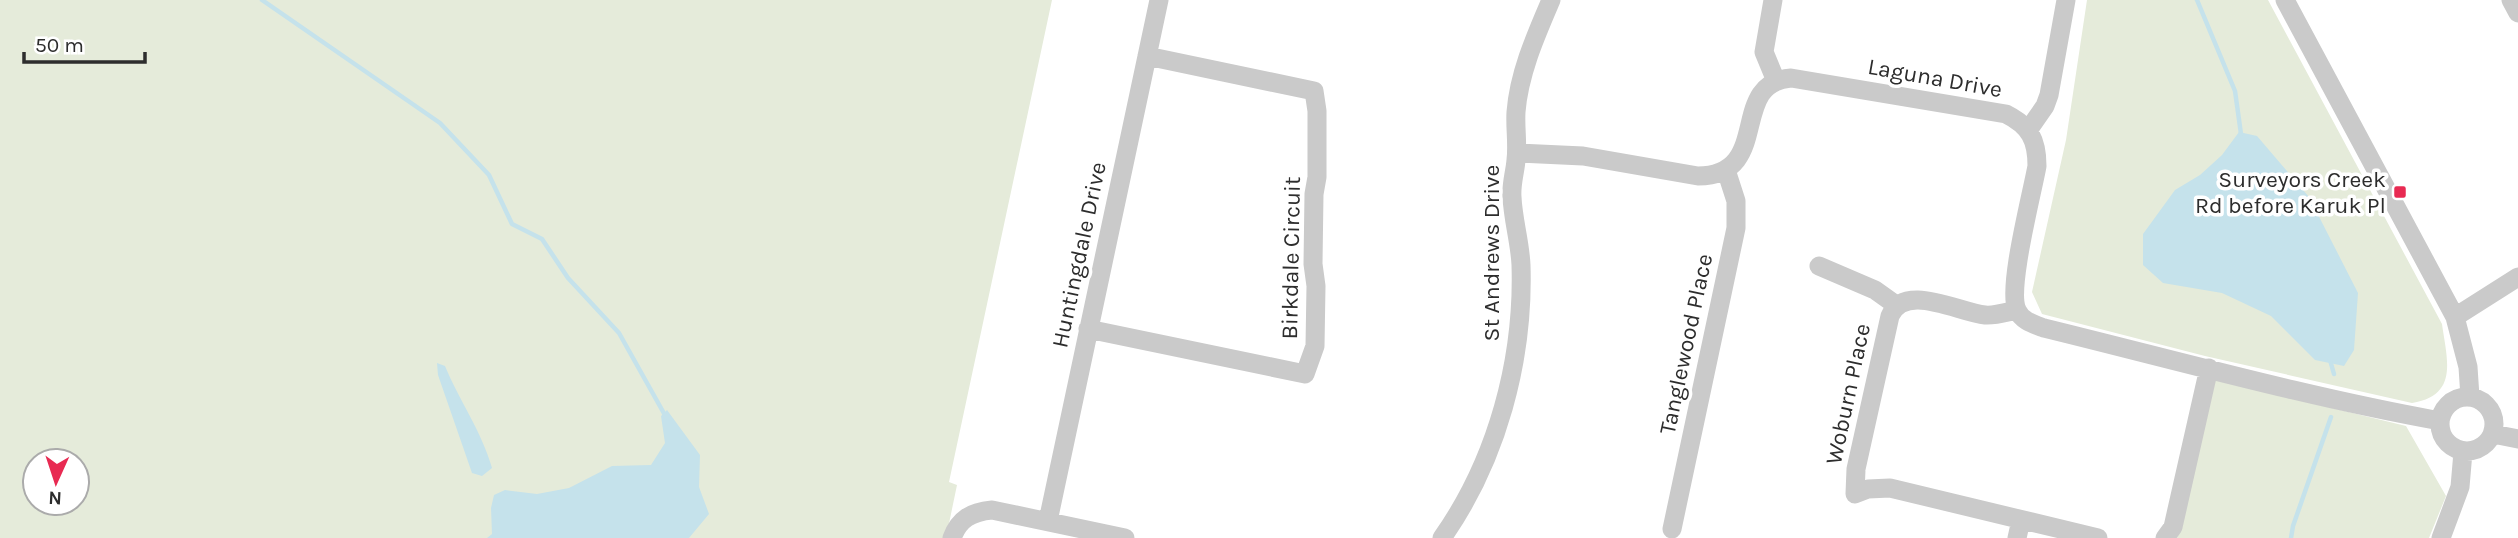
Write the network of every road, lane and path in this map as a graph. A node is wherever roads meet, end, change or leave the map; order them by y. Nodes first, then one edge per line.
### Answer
1 (1158, 0) edge
2 (1551, 0) edge
3 (1773, 0) edge
4 (2066, 0) edge
5 (2285, 0) edge
6 (2511, 0) edge
7 (2518, 13) edge
8 (1147, 56) junction
9 (1776, 81) junction
10 (2029, 130) junction
11 (1517, 153) junction
12 (1726, 170) junction
13 (1819, 266) dead end
14 (2518, 277) edge
15 (1896, 305) junction
16 (2017, 310) junction
17 (2455, 317) junction
18 (1088, 329) junction
19 (2209, 368) junction
20 (2470, 397) junction
21 (2440, 421) junction
22 (2493, 434) junction
23 (2518, 439) edge
24 (2463, 452) junction
25 (1048, 522) junction
26 (1672, 529) dead end
27 (2019, 529) edge
28 (952, 538) edge
29 (1125, 538) edge
30 (1442, 538) edge
31 (2098, 538) edge
32 (2165, 538) edge
33 (2441, 538) edge

1 - 8 street, Huntingdale Drive
2 - 11 street, St Andrews Drive
3 - 9 street
4 - 10 street
5 - 17 street
6 - 7 street
8 - 18 street, Huntingdale Drive
8 - 18 street, Birkdale Circuit
9 - 10 street, Laguna Drive
9 - 12 street
10 - 16 street
11 - 12 street
11 - 30 street, St Andrews Drive
12 - 26 street, Tanglewood Place
13 - 15 street, Woburn Place
14 - 17 street
15 - 16 street, Woburn Place
15 - 27 street, Woburn Place
16 - 19 street
17 - 20 street
18 - 25 street, Huntingdale Drive
19 - 21 street
19 - 32 street
20 - 21 street
20 - 22 street
21 - 24 street
22 - 23 street
22 - 24 street
24 - 33 street
25 - 28 street
25 - 29 street
27 - 31 street

